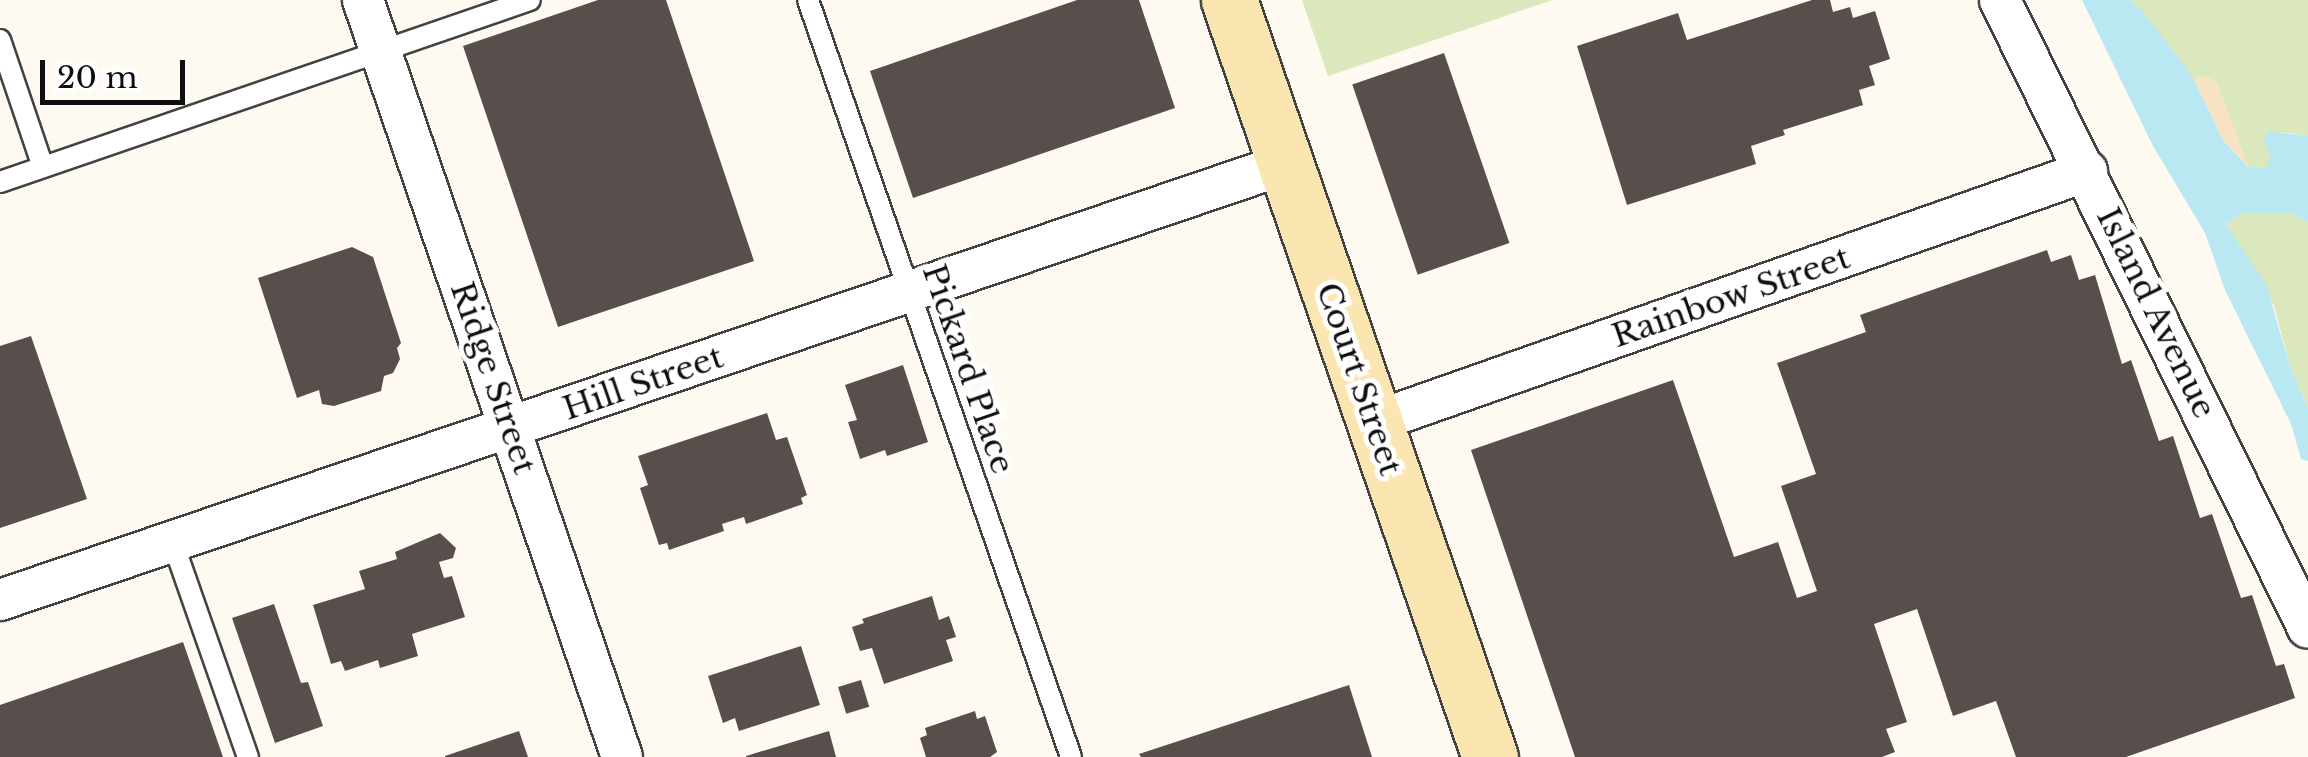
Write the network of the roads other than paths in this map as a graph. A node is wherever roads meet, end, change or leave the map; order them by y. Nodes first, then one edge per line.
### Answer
1 (362, 0) edge
2 (530, 0) edge
3 (808, 0) edge
4 (1229, 0) edge
5 (2000, 0) edge
6 (0, 40) edge
7 (380, 50) junction
8 (1285, 164) junction
9 (42, 167) junction
10 (2088, 172) junction
11 (0, 182) edge
12 (910, 292) junction
13 (1374, 422) junction
14 (511, 428) junction
15 (173, 543) junction
16 (0, 600) edge
17 (2308, 628) edge
18 (248, 757) edge
19 (622, 757) edge
20 (1071, 757) edge
21 (1490, 757) edge

1 - 7 street, Ridge Street
2 - 7 lane
3 - 12 lane, Pickard Place
4 - 8 street, Court Street
5 - 10 street, Island Avenue
6 - 9 lane
7 - 9 lane
7 - 14 street, Ridge Street
8 - 12 street, Hill Street
8 - 13 street, Court Street
9 - 11 lane
10 - 13 street, Rainbow Street
10 - 17 street, Island Avenue
12 - 14 street, Hill Street
12 - 20 lane, Pickard Place
13 - 21 street, Court Street
14 - 15 street, Hill Street
14 - 19 street, Ridge Street
15 - 16 street, Hill Street
15 - 18 lane

